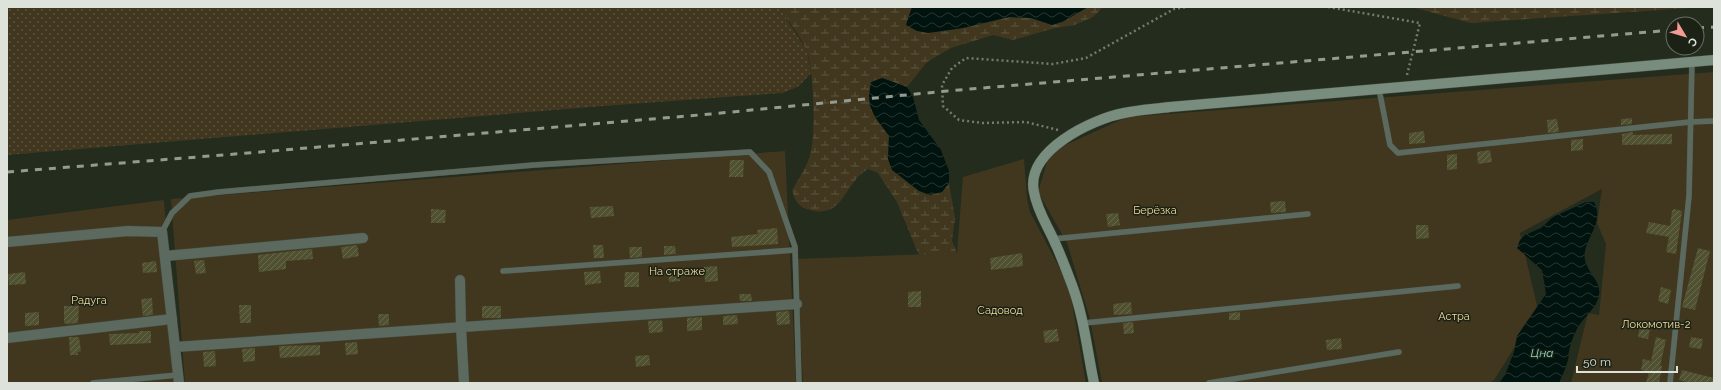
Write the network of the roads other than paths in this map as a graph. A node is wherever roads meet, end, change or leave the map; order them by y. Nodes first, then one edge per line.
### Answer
1 (1714, 60) edge
2 (1692, 61) junction
3 (1379, 89) junction
4 (1714, 121) edge
5 (1690, 122) junction
6 (1308, 214) dead end
7 (162, 232) junction
8 (363, 238) dead end
9 (1053, 239) junction
10 (7, 242) edge
11 (795, 250) junction
12 (165, 256) junction
13 (503, 271) dead end
14 (460, 280) dead end
15 (1458, 286) dead end
16 (796, 304) junction
17 (172, 319) junction
18 (1084, 323) junction
19 (460, 328) junction
20 (7, 338) edge
21 (175, 347) junction
22 (1399, 352) dead end
23 (178, 379) edge
24 (93, 383) edge
25 (464, 383) edge
26 (799, 383) edge
27 (1094, 383) edge
28 (1209, 383) edge
29 (1670, 383) edge

1 - 2 street
2 - 3 street
2 - 5 lane
3 - 5 lane
3 - 9 street
4 - 5 lane
5 - 29 lane
6 - 9 lane
7 - 10 street
7 - 11 lane
7 - 12 street
8 - 12 street
9 - 18 street
11 - 13 lane
11 - 16 lane
12 - 17 street
14 - 19 street
15 - 18 lane
16 - 19 street
16 - 26 lane
17 - 20 street
17 - 21 street
18 - 27 street
19 - 21 street
19 - 25 street
21 - 23 street
22 - 28 lane
23 - 24 lane

